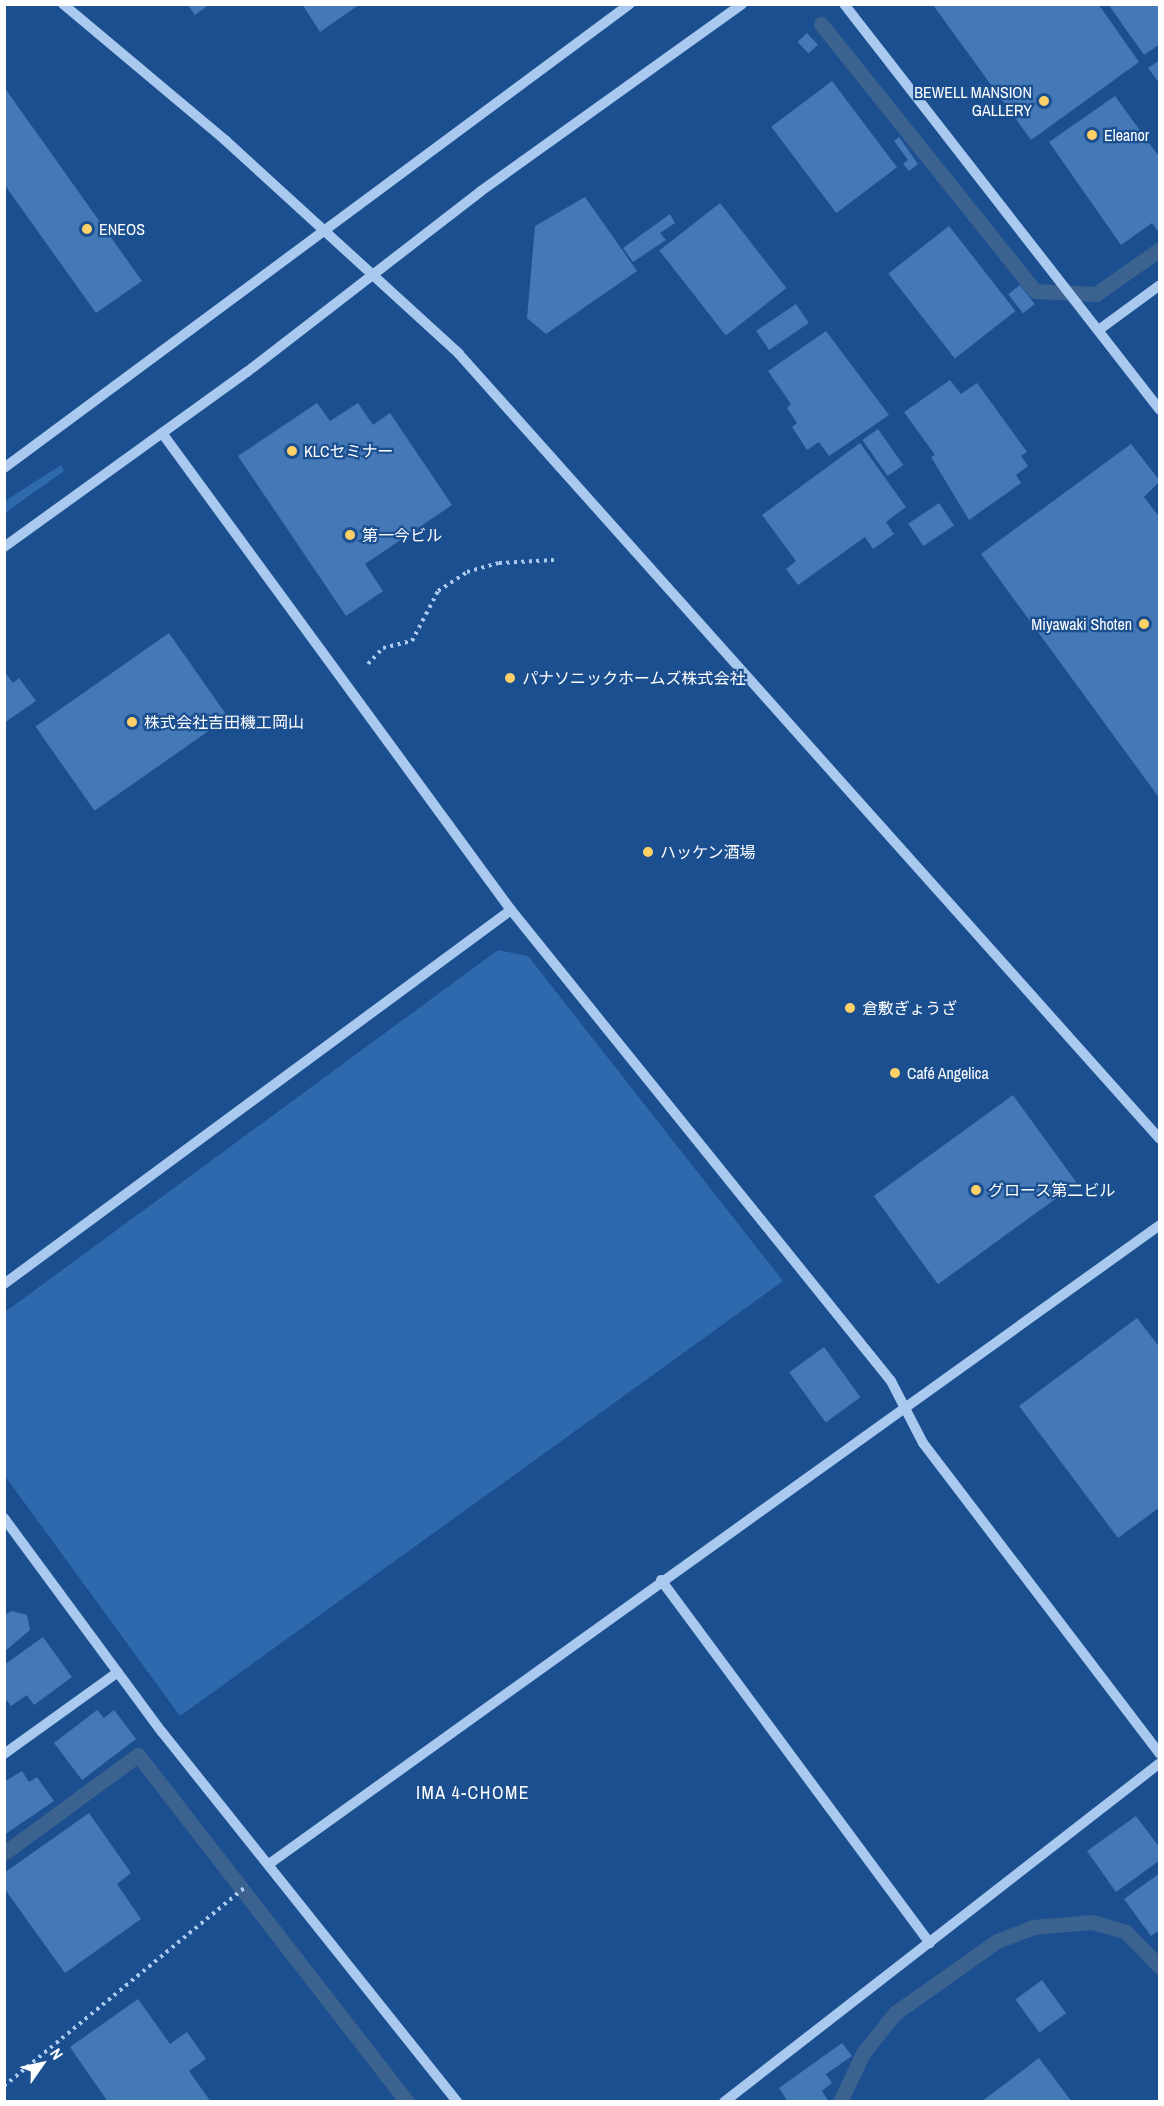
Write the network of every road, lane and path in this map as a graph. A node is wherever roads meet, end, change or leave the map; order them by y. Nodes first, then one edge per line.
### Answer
1 (63, 4) edge
2 (630, 4) edge
3 (742, 4) edge
4 (844, 4) edge
5 (324, 232) junction
6 (373, 275) junction
7 (1160, 285) edge
8 (1100, 329) junction
9 (1160, 410) edge
10 (162, 434) junction
11 (4, 468) edge
12 (4, 547) edge
13 (554, 560) dead end
14 (341, 678) junction
15 (511, 910) junction
16 (1160, 1139) edge
17 (1160, 1225) edge
18 (4, 1284) edge
19 (905, 1407) junction
20 (4, 1518) edge
21 (661, 1580) junction
22 (118, 1672) junction
23 (4, 1754) edge
24 (1160, 1754) edge
25 (1160, 1763) edge
26 (269, 1864) junction
27 (234, 1897) dead end
28 (930, 1943) junction
29 (4, 2086) edge
30 (458, 2102) edge
31 (724, 2102) edge

1 - 5 street
2 - 5 street
3 - 6 street
4 - 8 street
5 - 6 street
5 - 11 street
6 - 10 street
6 - 16 street
7 - 8 street
8 - 9 street
10 - 12 street
10 - 14 street
13 - 14 path
14 - 15 street
15 - 18 street
15 - 19 street
17 - 19 street
19 - 21 street
19 - 24 street
20 - 22 street
21 - 26 street
21 - 28 street
22 - 23 street
22 - 26 street
25 - 28 street
26 - 30 street
27 - 29 path
28 - 31 street

